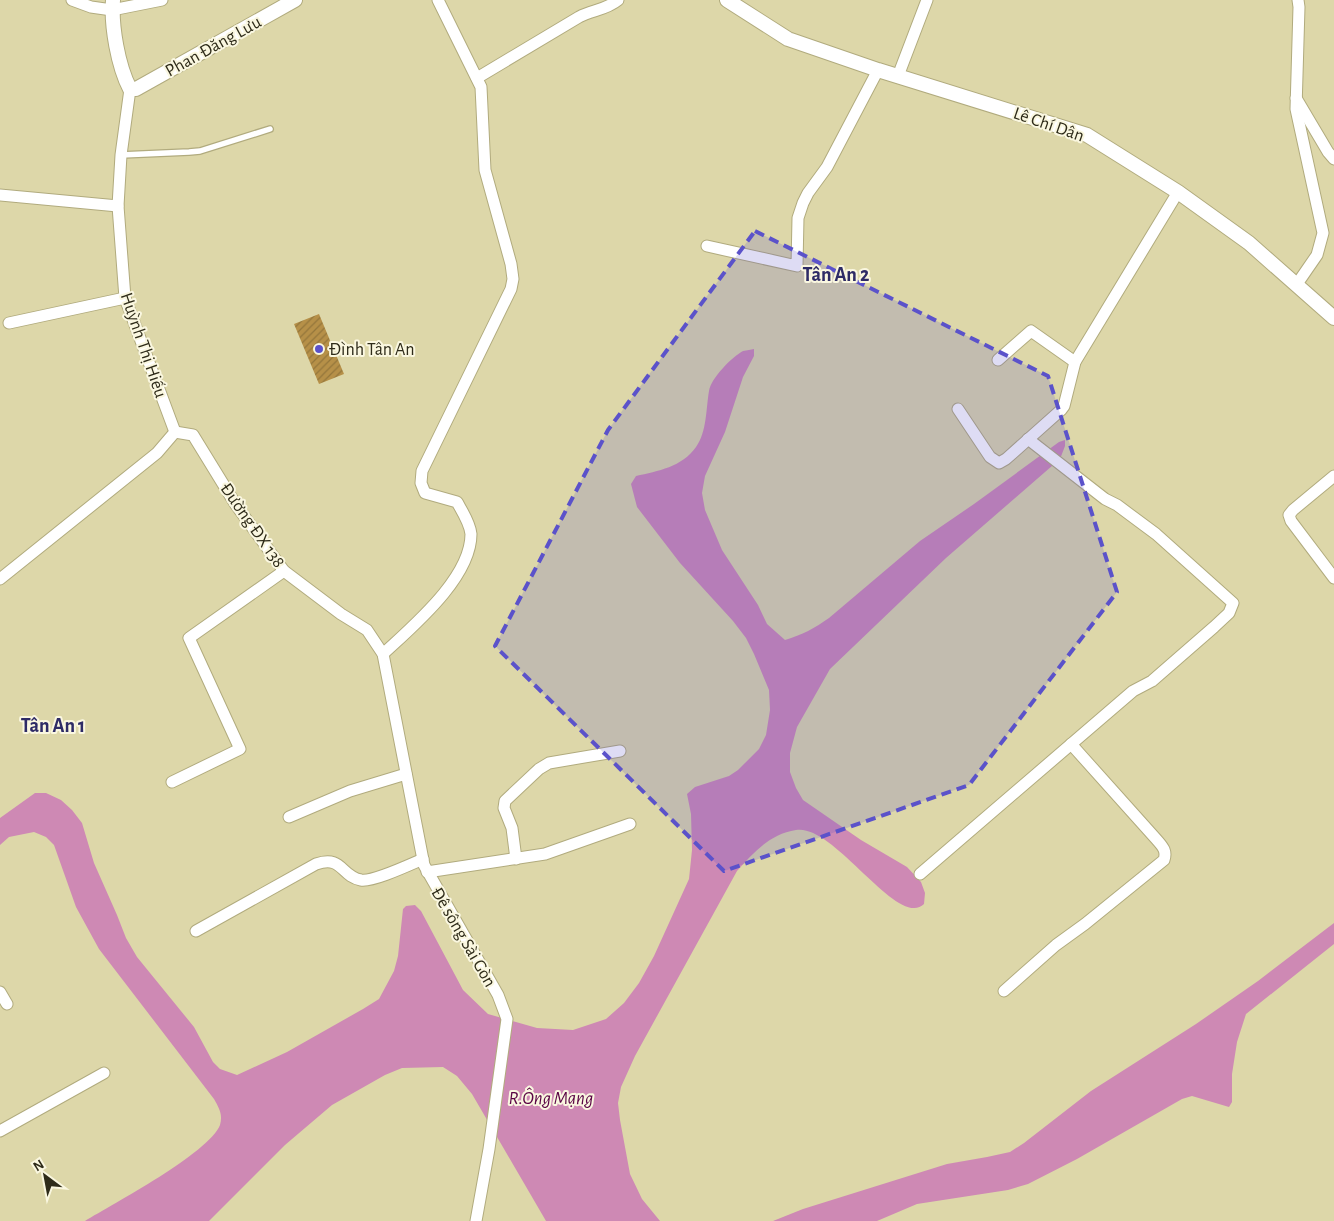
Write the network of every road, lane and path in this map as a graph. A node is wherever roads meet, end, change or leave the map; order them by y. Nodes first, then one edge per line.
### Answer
1 (72, 0) edge
2 (162, 0) edge
3 (295, 0) edge
4 (438, 0) edge
5 (618, 0) edge
6 (727, 0) edge
7 (927, 0) edge
8 (1298, 0) edge
9 (112, 5) edge
10 (878, 70) junction
11 (898, 76) junction
12 (477, 78) junction
13 (130, 89) junction
14 (1295, 97) junction
15 (270, 129) dead end
16 (121, 155) junction
17 (1334, 159) edge
18 (1178, 192) junction
19 (0, 195) edge
20 (118, 206) junction
21 (706, 246) dead end
22 (1297, 284) junction
23 (125, 298) junction
24 (1334, 318) edge
25 (9, 323) dead end
26 (998, 360) dead end
27 (1076, 362) junction
28 (958, 409) dead end
29 (175, 432) junction
30 (1028, 439) junction
31 (1334, 476) edge
32 (284, 571) junction
33 (1334, 578) edge
34 (0, 579) edge
35 (383, 654) junction
36 (1071, 744) junction
37 (620, 751) dead end
38 (406, 774) junction
39 (172, 782) dead end
40 (289, 817) dead end
41 (630, 824) dead end
42 (423, 859) junction
43 (516, 859) junction
44 (427, 872) junction
45 (920, 874) dead end
46 (196, 932) dead end
47 (1004, 991) dead end
48 (0, 992) edge
49 (7, 1004) dead end
50 (104, 1073) dead end
51 (0, 1131) edge
52 (476, 1221) edge

1 - 9 street
2 - 9 street
3 - 13 street, Phan Đăng Lưu
4 - 12 street
5 - 12 street
6 - 10 street, Lê Chí Dân
7 - 11 street
8 - 14 street
9 - 13 street, Huỳnh Thị Hiếu
10 - 11 street, Lê Chí Dân
10 - 21 street
11 - 18 street, Lê Chí Dân
12 - 35 street
13 - 16 street, Huỳnh Thị Hiếu
14 - 17 street
14 - 22 street
15 - 16 lane
16 - 20 street, Huỳnh Thị Hiếu
18 - 22 street, Lê Chí Dân
18 - 27 street
19 - 20 street
20 - 23 street, Huỳnh Thị Hiếu
22 - 24 street, Lê Chí Dân
23 - 25 street
23 - 29 street, Huỳnh Thị Hiếu
26 - 27 street
27 - 30 street
28 - 30 street
29 - 32 street, Đường ĐX 138
29 - 34 street
30 - 36 street
31 - 33 street
32 - 35 street, Đường ĐX 138
32 - 39 street
35 - 38 street, Đê sông Sài Gòn
36 - 45 street
36 - 47 street
37 - 43 street
38 - 40 street
38 - 42 street, Đê sông Sài Gòn
41 - 43 street
42 - 44 street, Đê sông Sài Gòn
42 - 46 street
43 - 44 street
44 - 52 street, Đê sông Sài Gòn
48 - 49 street
50 - 51 street

